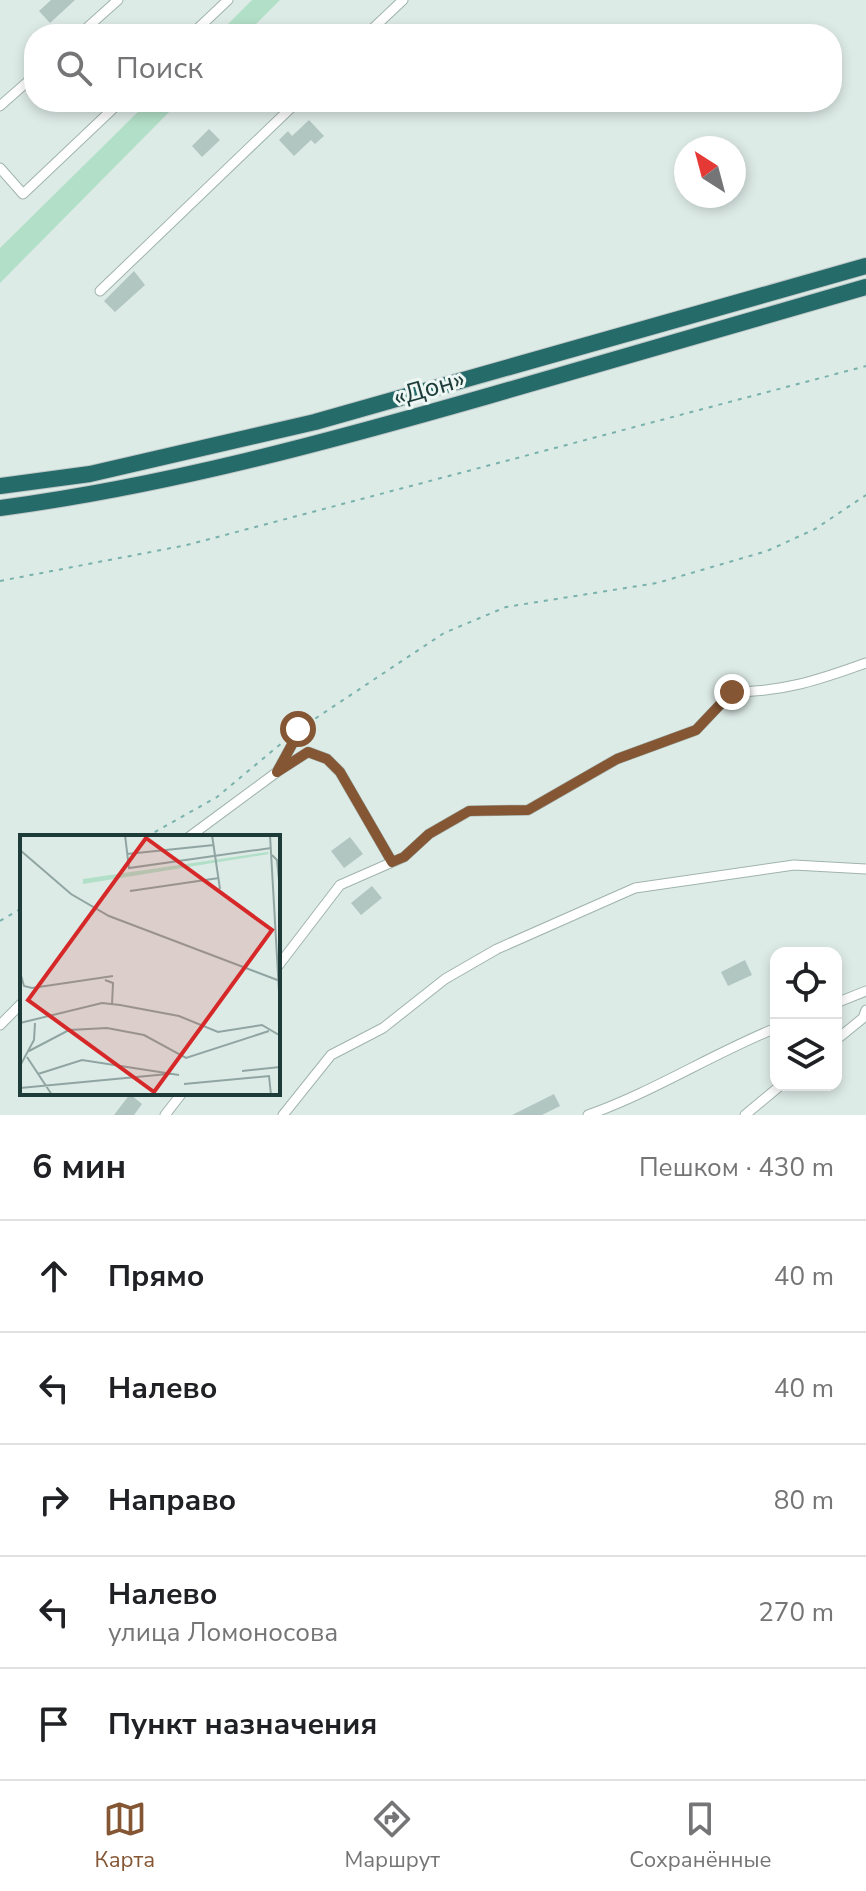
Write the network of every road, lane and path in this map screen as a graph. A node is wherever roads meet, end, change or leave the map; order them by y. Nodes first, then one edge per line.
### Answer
1 (118, 0) edge
2 (228, 0) edge
3 (403, 0) edge
4 (91, 24) edge
5 (203, 24) edge
6 (378, 24) edge
7 (24, 85) edge
8 (0, 106) edge
9 (109, 112) edge
10 (287, 112) edge
11 (0, 168) edge
12 (866, 266) edge
13 (866, 287) edge
14 (100, 291) dead end
15 (866, 366) edge
16 (0, 486) edge
17 (866, 495) edge
18 (0, 508) edge
19 (0, 581) edge
20 (866, 663) edge
21 (301, 728) junction
22 (277, 772) junction
23 (150, 835) edge
24 (192, 835) edge
25 (392, 862) junction
26 (866, 869) edge
27 (20, 909) edge
28 (0, 921) edge
29 (280, 963) edge
30 (866, 991) edge
31 (842, 1001) edge
32 (20, 1005) edge
33 (866, 1010) edge
34 (0, 1025) edge
35 (770, 1030) edge
36 (842, 1035) edge
37 (774, 1091) edge
38 (180, 1095) edge
39 (165, 1115) edge
40 (283, 1115) edge
41 (588, 1115) edge
42 (745, 1115) edge

1 - 4 street
2 - 5 street
3 - 6 street
7 - 8 street
9 - 11 street
10 - 14 street
12 - 16 highway, «Дон»
13 - 18 highway, «Дон»
15 - 19 path
17 - 21 path
20 - 25 street
21 - 22 street
21 - 23 path
22 - 24 street
22 - 25 street
25 - 29 street
26 - 40 street
27 - 28 path
30 - 31 street
32 - 34 street
33 - 36 street
35 - 41 street
37 - 42 street
38 - 39 street

